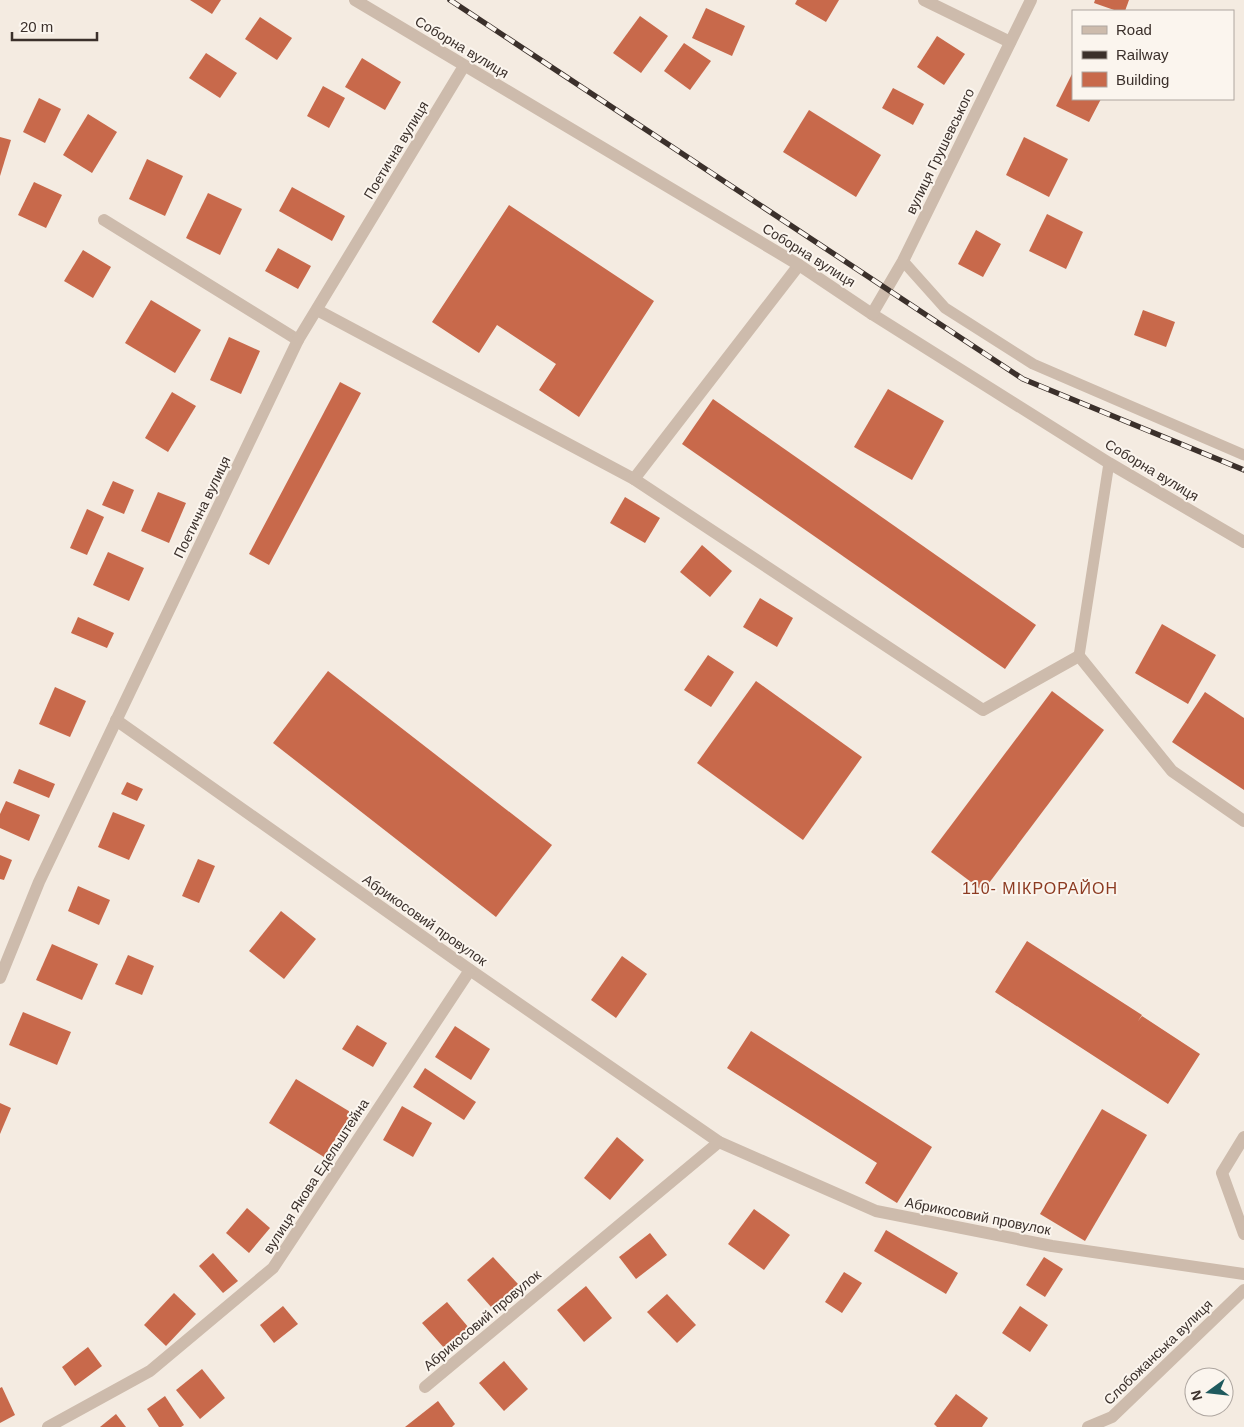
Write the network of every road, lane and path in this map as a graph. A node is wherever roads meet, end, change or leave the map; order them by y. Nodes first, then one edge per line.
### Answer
1 (355, 0) edge
2 (924, 0) edge
3 (1031, 0) edge
4 (1010, 42) junction
5 (464, 66) junction
6 (104, 220) dead end
7 (903, 260) junction
8 (798, 265) junction
9 (317, 310) junction
10 (872, 314) junction
11 (298, 340) junction
12 (1244, 455) edge
13 (1109, 463) junction
14 (634, 480) junction
15 (1244, 542) edge
16 (1079, 656) junction
17 (116, 720) junction
18 (1244, 821) edge
19 (470, 970) junction
20 (0, 978) edge
21 (1244, 1137) edge
22 (718, 1142) junction
23 (1244, 1234) edge
24 (1244, 1274) edge
25 (1244, 1290) edge
26 (425, 1387) dead end
27 (48, 1427) edge
28 (1088, 1427) edge

1 - 5 street, Соборна вулиця
2 - 4 street
3 - 4 street, вулиця Грушевського
4 - 7 street, вулиця Грушевського
5 - 8 street, Соборна вулиця
5 - 9 street, Поетична вулиця
6 - 11 street
7 - 10 street, вулиця Грушевського
7 - 12 lane
8 - 10 street, Соборна вулиця
8 - 14 street
9 - 11 street, Поетична вулиця
9 - 14 street
10 - 13 street, Соборна вулиця
11 - 17 street, Поетична вулиця
13 - 15 street, Соборна вулиця
13 - 16 lane
14 - 16 street
16 - 18 street
17 - 19 street, Абрикосовий провулок
17 - 20 street, Поетична вулиця
19 - 22 street, Абрикосовий провулок
19 - 27 street, вулиця Якова Едельштейна
21 - 23 street
22 - 24 street, Абрикосовий провулок
22 - 26 street, Абрикосовий провулок
25 - 28 street, Слобожанська вулиця

